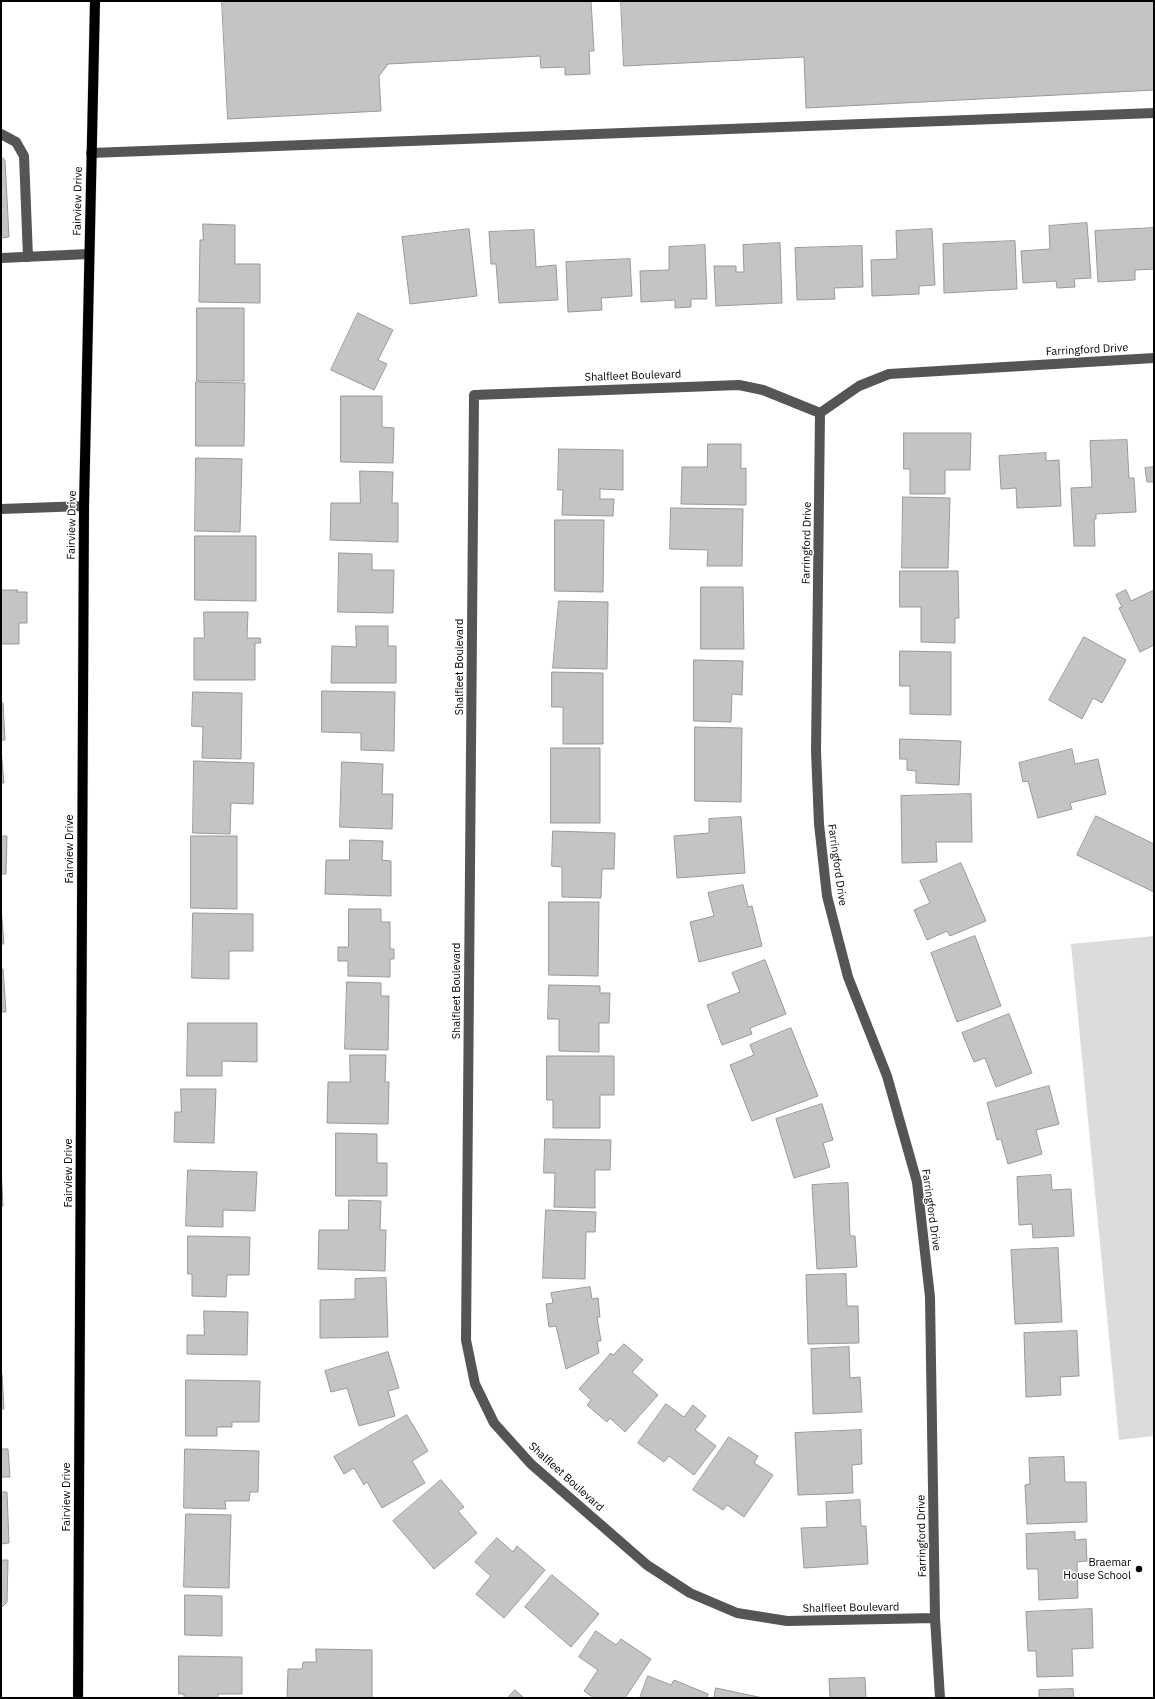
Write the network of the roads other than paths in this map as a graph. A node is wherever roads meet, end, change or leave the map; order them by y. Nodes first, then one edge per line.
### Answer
1 (95, 1) edge
2 (1154, 113) edge
3 (1, 134) edge
4 (91, 153) junction
5 (89, 254) junction
6 (28, 256) junction
7 (1, 258) edge
8 (1154, 358) edge
9 (820, 413) junction
10 (84, 506) junction
11 (1, 509) edge
12 (935, 1618) junction
13 (78, 1698) edge
14 (940, 1698) edge

1 - 4 main road, Fairview Drive
2 - 4 street
3 - 6 street
4 - 5 main road, Fairview Drive
5 - 6 street
5 - 10 main road, Fairview Drive
6 - 7 street
8 - 9 street, Farringford Drive
9 - 12 street, Farringford Drive
9 - 12 street, Shalfleet Boulevard
10 - 11 street
10 - 13 main road, Fairview Drive
12 - 14 street, Farringford Drive

